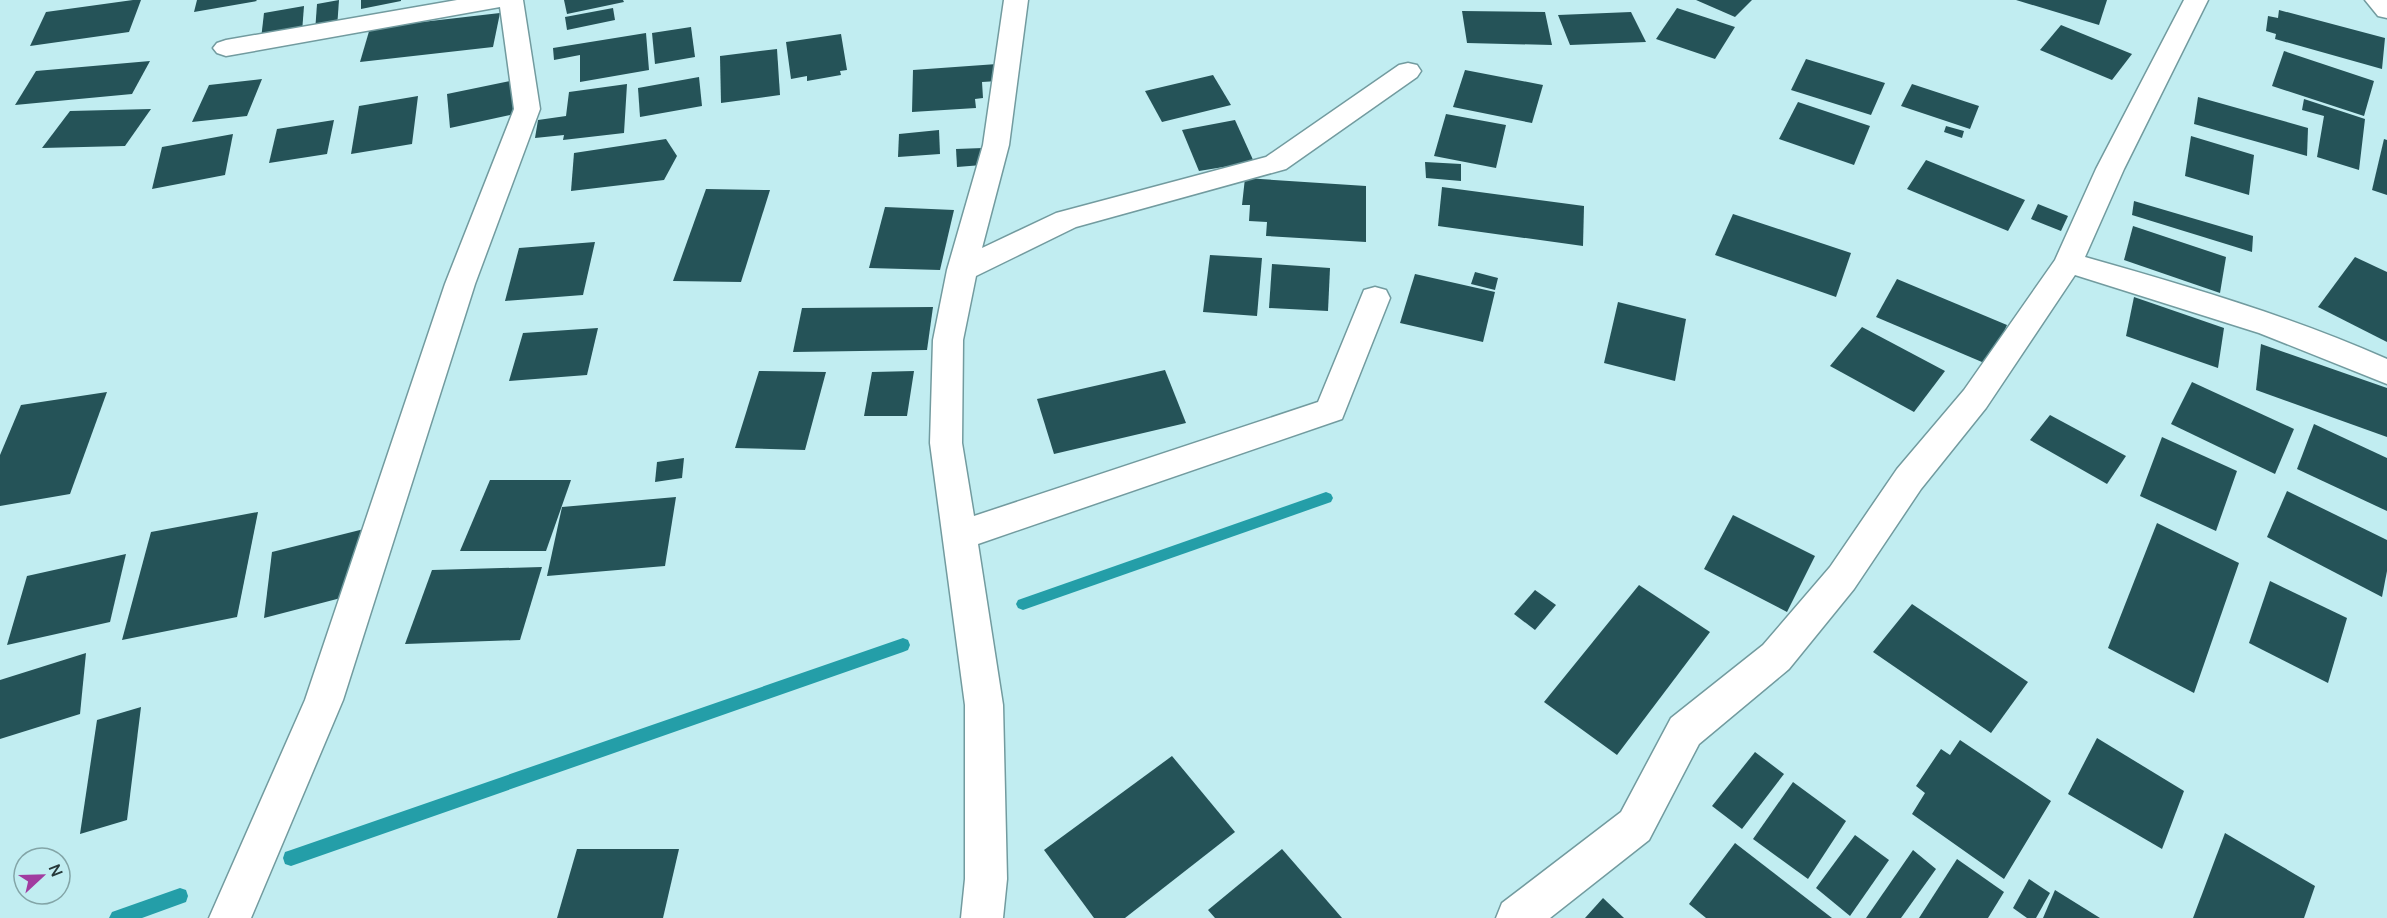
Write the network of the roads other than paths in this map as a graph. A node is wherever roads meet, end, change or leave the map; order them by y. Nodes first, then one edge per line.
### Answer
1 (498, 0) edge
2 (511, 0) edge
3 (1016, 0) edge
4 (2196, 0) edge
5 (2377, 0) edge
6 (2387, 11) edge
7 (226, 48) dead end
8 (1408, 71) dead end
9 (2068, 263) junction
10 (962, 270) junction
11 (1375, 298) dead end
12 (2387, 372) edge
13 (958, 536) junction
14 (230, 918) edge
15 (982, 918) edge
16 (1517, 918) edge

1 - 7 street
2 - 14 street
3 - 10 street
4 - 9 street
5 - 6 street
8 - 10 street
9 - 12 street
9 - 16 street
10 - 13 street
11 - 13 street
13 - 15 street

